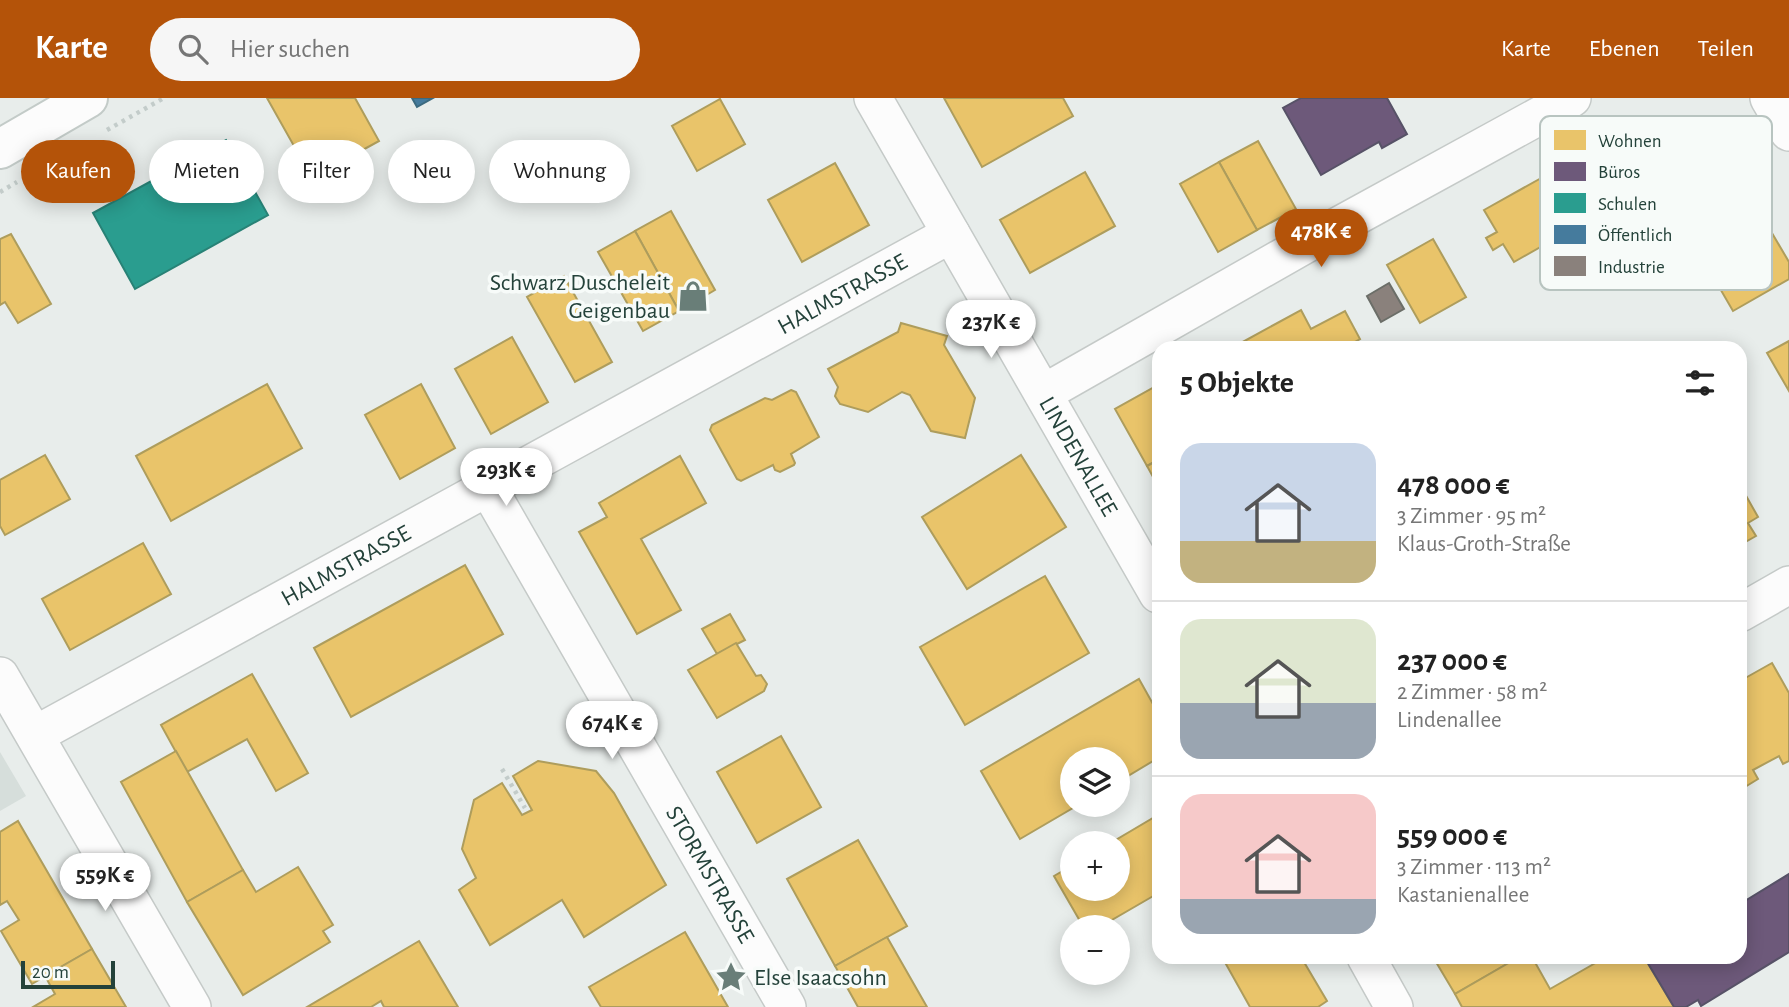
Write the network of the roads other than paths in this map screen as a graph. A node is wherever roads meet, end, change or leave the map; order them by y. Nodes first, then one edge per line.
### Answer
1 (88, 98) edge
2 (873, 98) edge
3 (1572, 98) edge
4 (1769, 98) edge
5 (1789, 132) edge
6 (0, 149) edge
7 (951, 234) junction
8 (1044, 393) junction
9 (487, 486) junction
10 (1152, 583) edge
11 (1789, 585) edge
12 (1747, 609) edge
13 (0, 676) edge
14 (35, 735) junction
15 (1370, 964) edge
16 (192, 1007) edge
17 (787, 1007) edge
18 (1394, 1007) edge

1 - 6 street
2 - 7 street, LINDENALLEE
3 - 8 street
4 - 5 street
7 - 8 street, LINDENALLEE
7 - 9 street, HALMSTRASSE
8 - 10 street, LINDENALLEE
9 - 14 street, HALMSTRASSE
9 - 17 street, STORMSTRASSE
11 - 12 street
13 - 14 street
14 - 16 street
15 - 18 street

